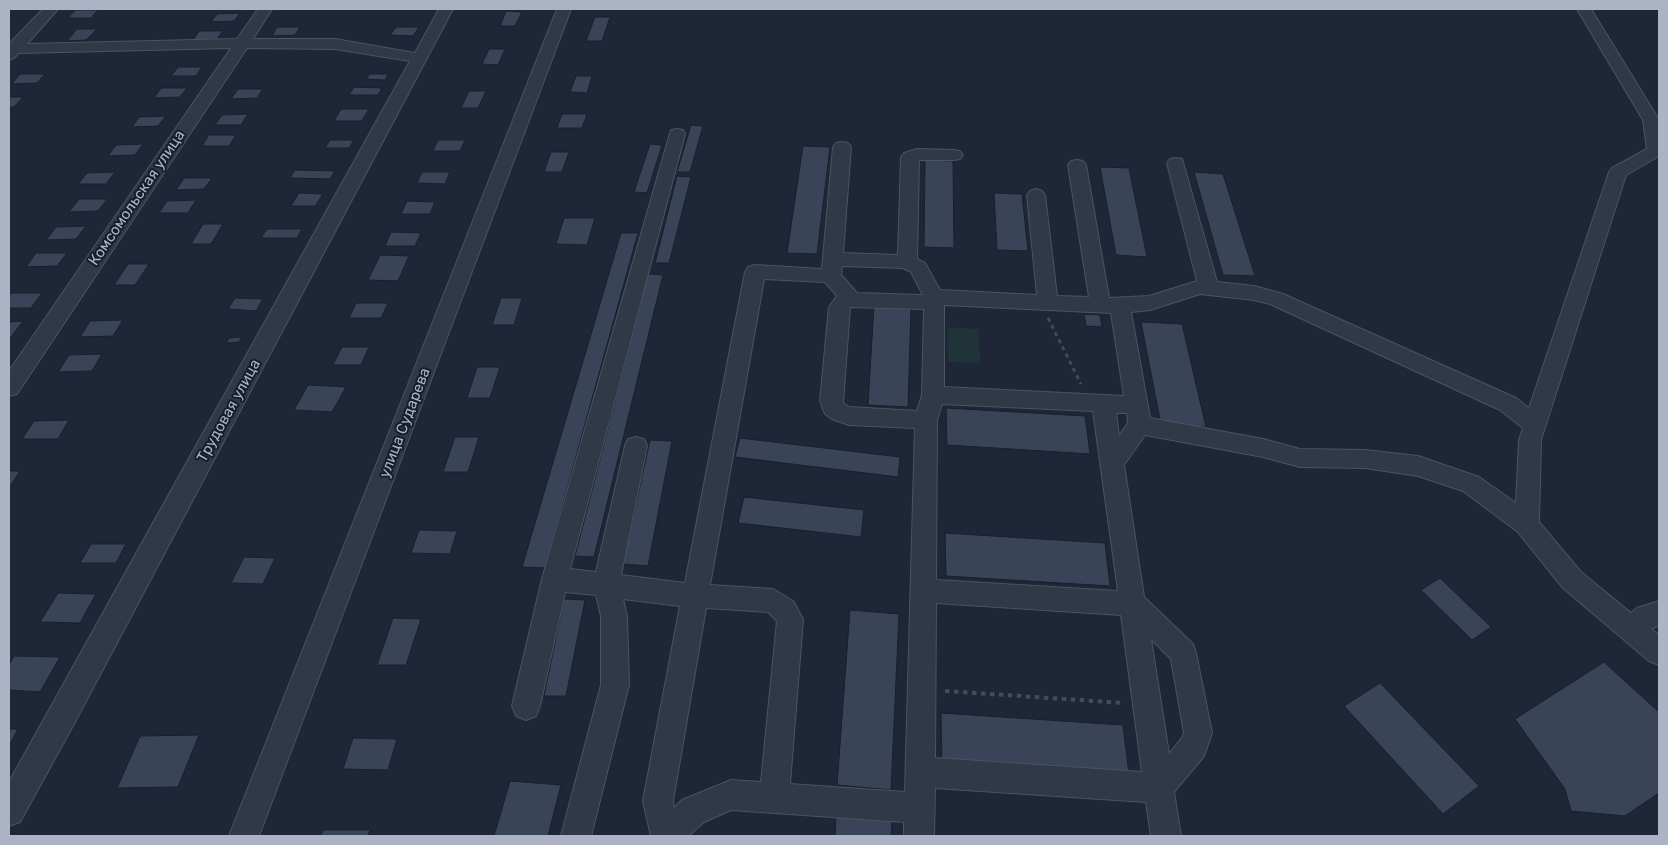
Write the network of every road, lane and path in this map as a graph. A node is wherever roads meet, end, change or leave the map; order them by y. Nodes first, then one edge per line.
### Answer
1 (51, 9) edge
2 (265, 9) edge
3 (446, 9) edge
4 (564, 9) edge
5 (1584, 9) edge
6 (241, 43) junction
7 (11, 51) edge
8 (419, 58) junction
9 (677, 134) dead end
10 (842, 147) dead end
11 (954, 156) dead end
12 (1176, 163) dead end
13 (1077, 165) dead end
14 (1036, 195) dead end
15 (907, 262) junction
16 (832, 267) junction
17 (1208, 287) junction
18 (850, 298) junction
19 (934, 299) junction
20 (1044, 302) junction
21 (1110, 305) junction
22 (9, 388) edge
23 (933, 395) junction
24 (1097, 403) junction
25 (1138, 415) junction
26 (926, 420) junction
27 (1535, 425) junction
28 (636, 446) dead end
29 (1112, 462) junction
30 (1528, 525) junction
31 (555, 579) junction
32 (606, 584) junction
33 (923, 590) junction
34 (695, 596) junction
35 (1132, 603) junction
36 (1659, 612) edge
37 (1631, 628) junction
38 (1659, 652) edge
39 (922, 689) junction
40 (1147, 705) junction
41 (526, 706) dead end
42 (920, 772) junction
43 (1159, 788) junction
44 (774, 797) junction
45 (9, 811) edge
46 (920, 822) edge
47 (244, 836) edge
48 (576, 836) edge
49 (666, 836) edge
50 (1166, 836) edge

1 - 7 street
2 - 6 street, Комсомольская улица
3 - 8 street, Трудовая улица
4 - 47 street, улица Сударева
5 - 27 street
6 - 7 street
6 - 8 street
6 - 22 street, Комсомольская улица
8 - 45 street, Трудовая улица
9 - 31 street
10 - 16 street
11 - 15 street
12 - 17 street
13 - 21 street
14 - 20 street
15 - 16 street
15 - 19 street
16 - 18 street
16 - 34 street
17 - 21 street
17 - 27 street
18 - 19 street
18 - 26 street
19 - 20 street
19 - 23 street
20 - 21 street
20 - 24 path
21 - 25 street
23 - 24 street
23 - 26 street
24 - 25 street
24 - 29 street
25 - 29 street
25 - 30 street
26 - 33 street
27 - 30 street
28 - 32 street
29 - 35 street
30 - 37 street
31 - 32 street
31 - 41 street
32 - 34 street
32 - 48 street
33 - 35 street
33 - 39 street
34 - 44 street
34 - 49 street
35 - 40 street
35 - 43 street
36 - 37 street
37 - 38 street
39 - 40 path
39 - 42 street
40 - 43 street
42 - 43 street
42 - 46 street
43 - 50 street
44 - 46 street
44 - 49 street

